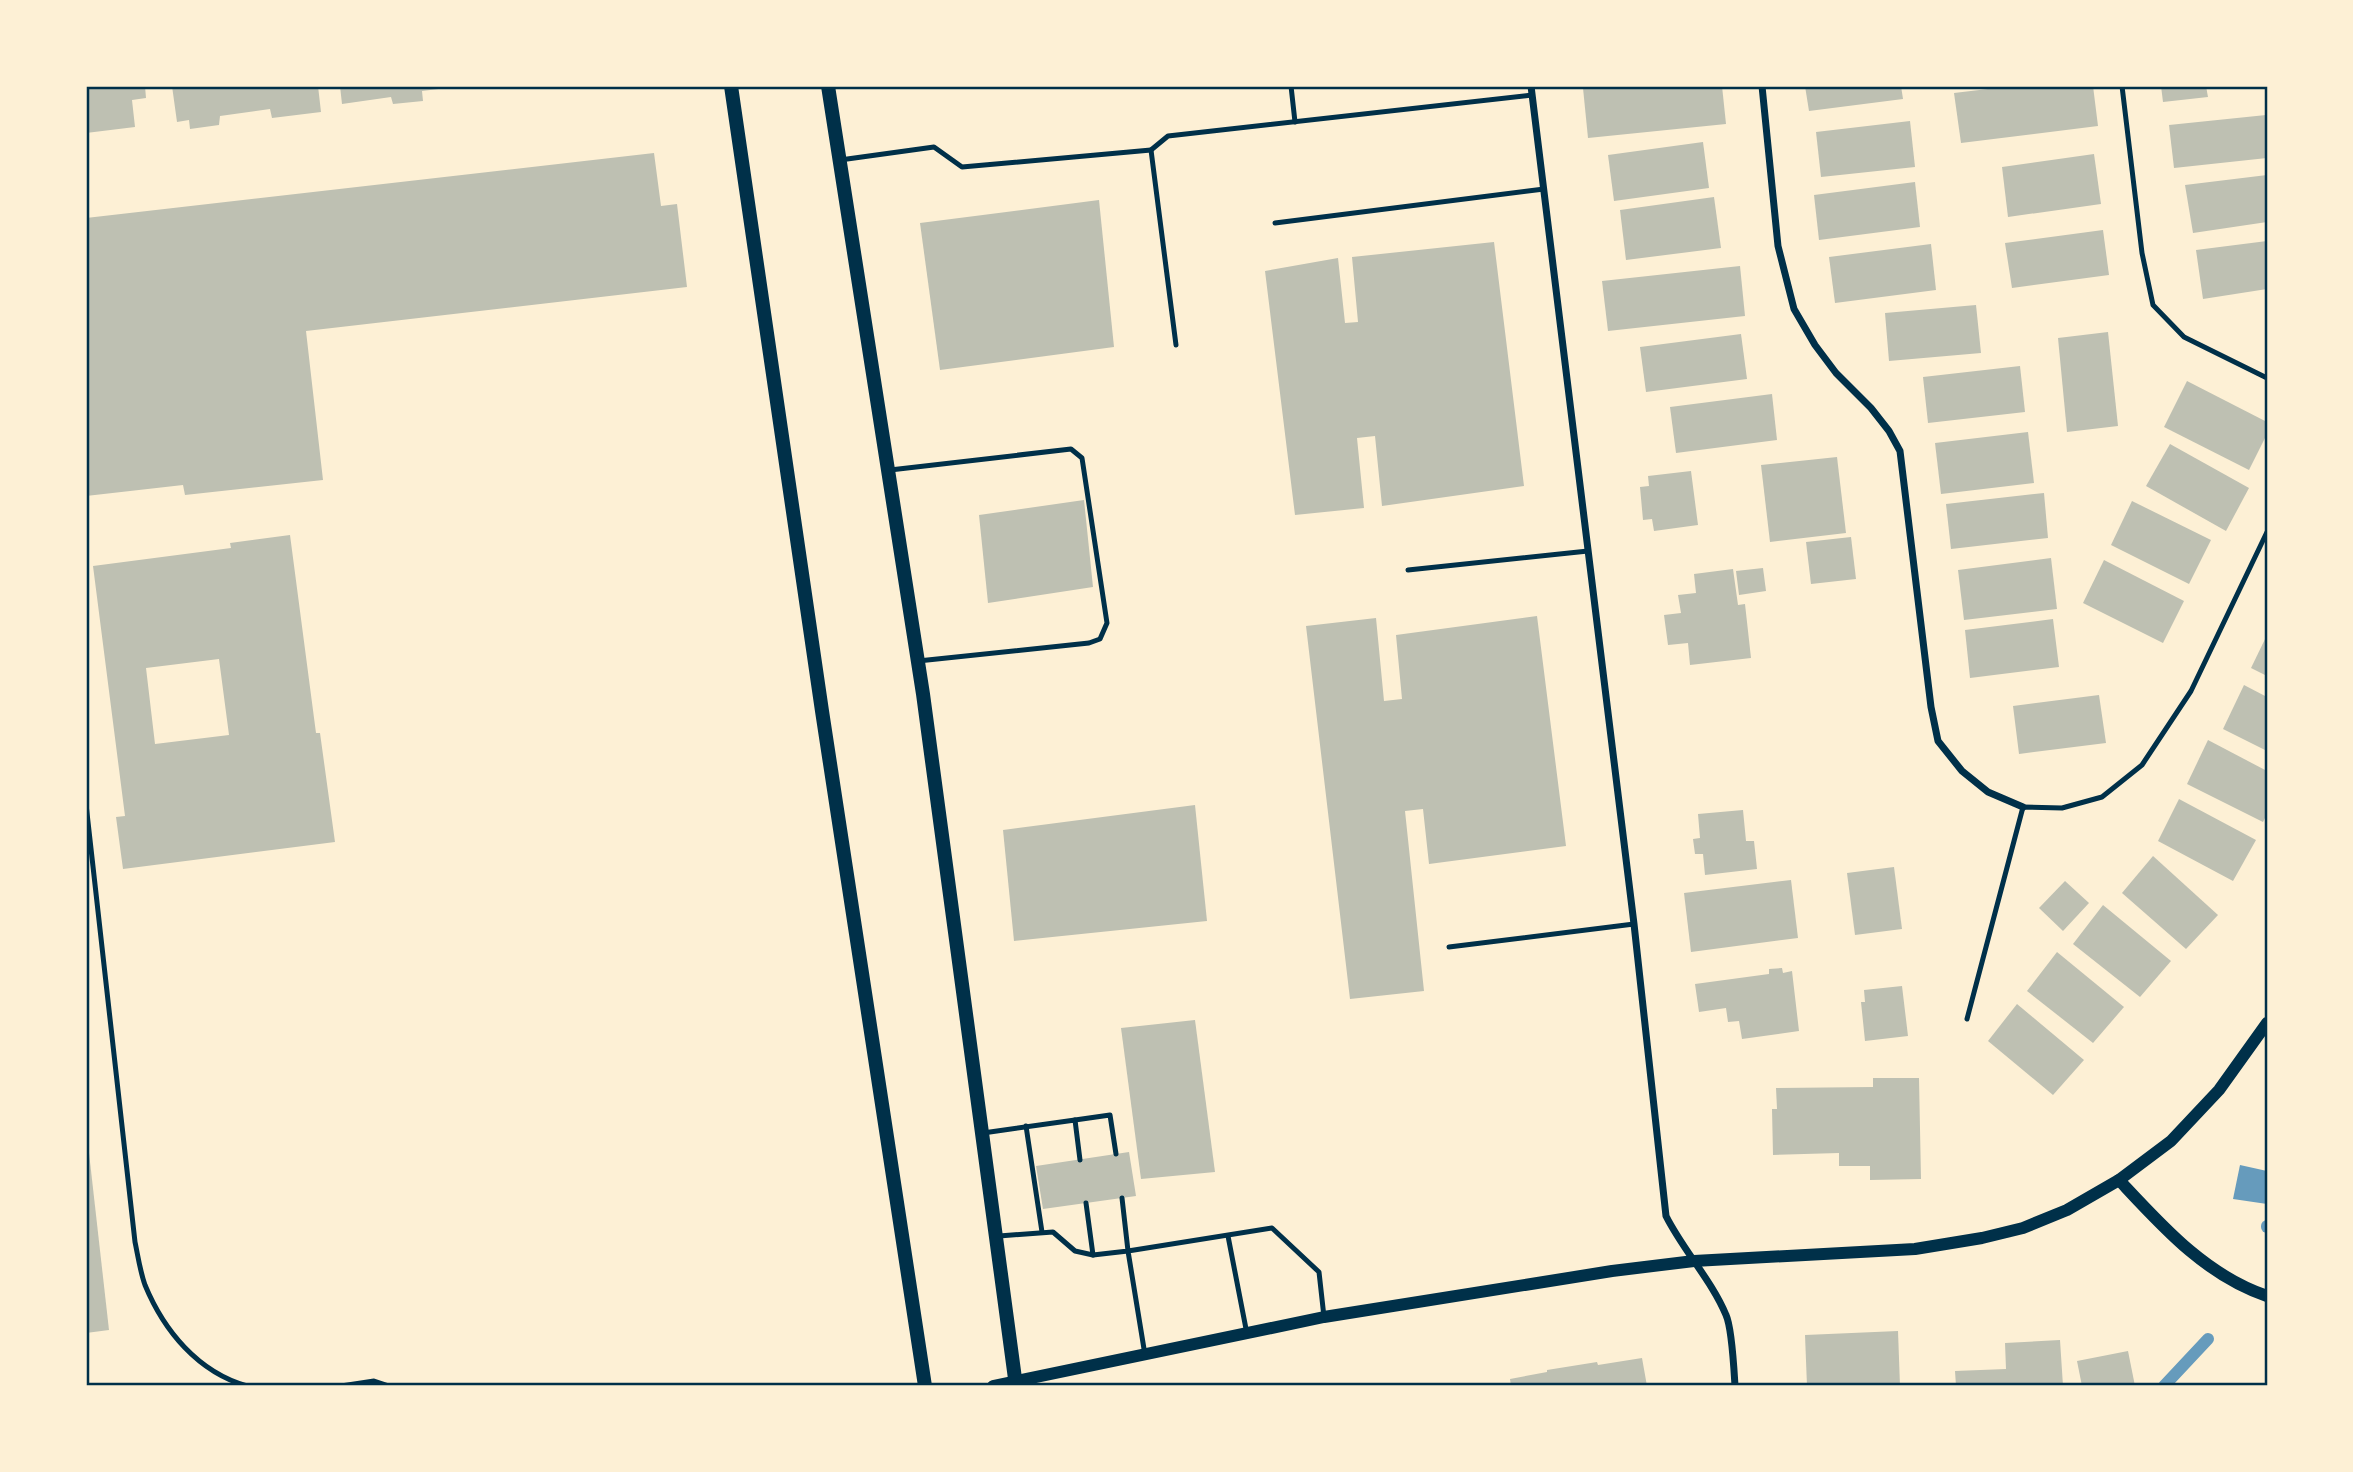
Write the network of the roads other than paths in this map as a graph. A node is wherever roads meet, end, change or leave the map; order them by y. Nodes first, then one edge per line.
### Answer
1 (731, 86) edge
2 (828, 86) edge
3 (1291, 86) edge
4 (1531, 86) edge
5 (1762, 86) edge
6 (2122, 86) edge
7 (1532, 95) junction
8 (1295, 122) junction
9 (1151, 150) junction
10 (840, 160) junction
11 (1544, 189) junction
12 (1275, 223) dead end
13 (1176, 345) dead end
14 (2267, 378) edge
15 (888, 471) junction
16 (2267, 533) edge
17 (1588, 551) junction
18 (1408, 570) dead end
19 (918, 661) junction
20 (86, 804) edge
21 (2023, 807) junction
22 (1634, 924) junction
23 (1449, 947) dead end
24 (1967, 1019) dead end
25 (2267, 1023) edge
26 (1075, 1120) junction
27 (1026, 1126) junction
28 (982, 1133) junction
29 (1116, 1154) dead end
30 (1080, 1160) dead end
31 (2119, 1180) junction
32 (1122, 1198) dead end
33 (1086, 1203) dead end
34 (1041, 1232) junction
35 (996, 1236) junction
36 (1228, 1236) junction
37 (1128, 1251) junction
38 (1093, 1255) junction
39 (1693, 1261) junction
40 (2267, 1296) edge
41 (1324, 1317) junction
42 (1247, 1334) junction
43 (1145, 1355) junction
44 (1015, 1383) edge
45 (247, 1386) edge
46 (341, 1386) edge
47 (389, 1386) edge
48 (925, 1386) edge
49 (992, 1386) edge
50 (1735, 1386) edge

1 - 48 main road
2 - 10 main road
3 - 8 lane
4 - 7 street
5 - 21 street
6 - 14 lane
7 - 8 lane
7 - 11 street
8 - 9 lane
9 - 10 lane
9 - 13 lane
10 - 15 main road
11 - 12 lane
11 - 17 street
15 - 19 main road
15 - 19 lane
16 - 21 lane
17 - 18 lane
17 - 22 street
19 - 28 main road
20 - 45 lane
21 - 24 lane
22 - 23 lane
22 - 39 street
25 - 31 street
26 - 27 lane
26 - 29 lane
26 - 30 lane
27 - 28 lane
27 - 34 lane
28 - 35 main road
31 - 39 street
31 - 40 street
32 - 37 lane
33 - 38 lane
34 - 35 lane
34 - 38 lane
35 - 44 main road
36 - 37 lane
36 - 41 lane
36 - 42 lane
37 - 38 lane
37 - 43 lane
39 - 41 street
39 - 50 street
41 - 42 street
42 - 43 street
43 - 44 street
44 - 49 street
46 - 47 lane

